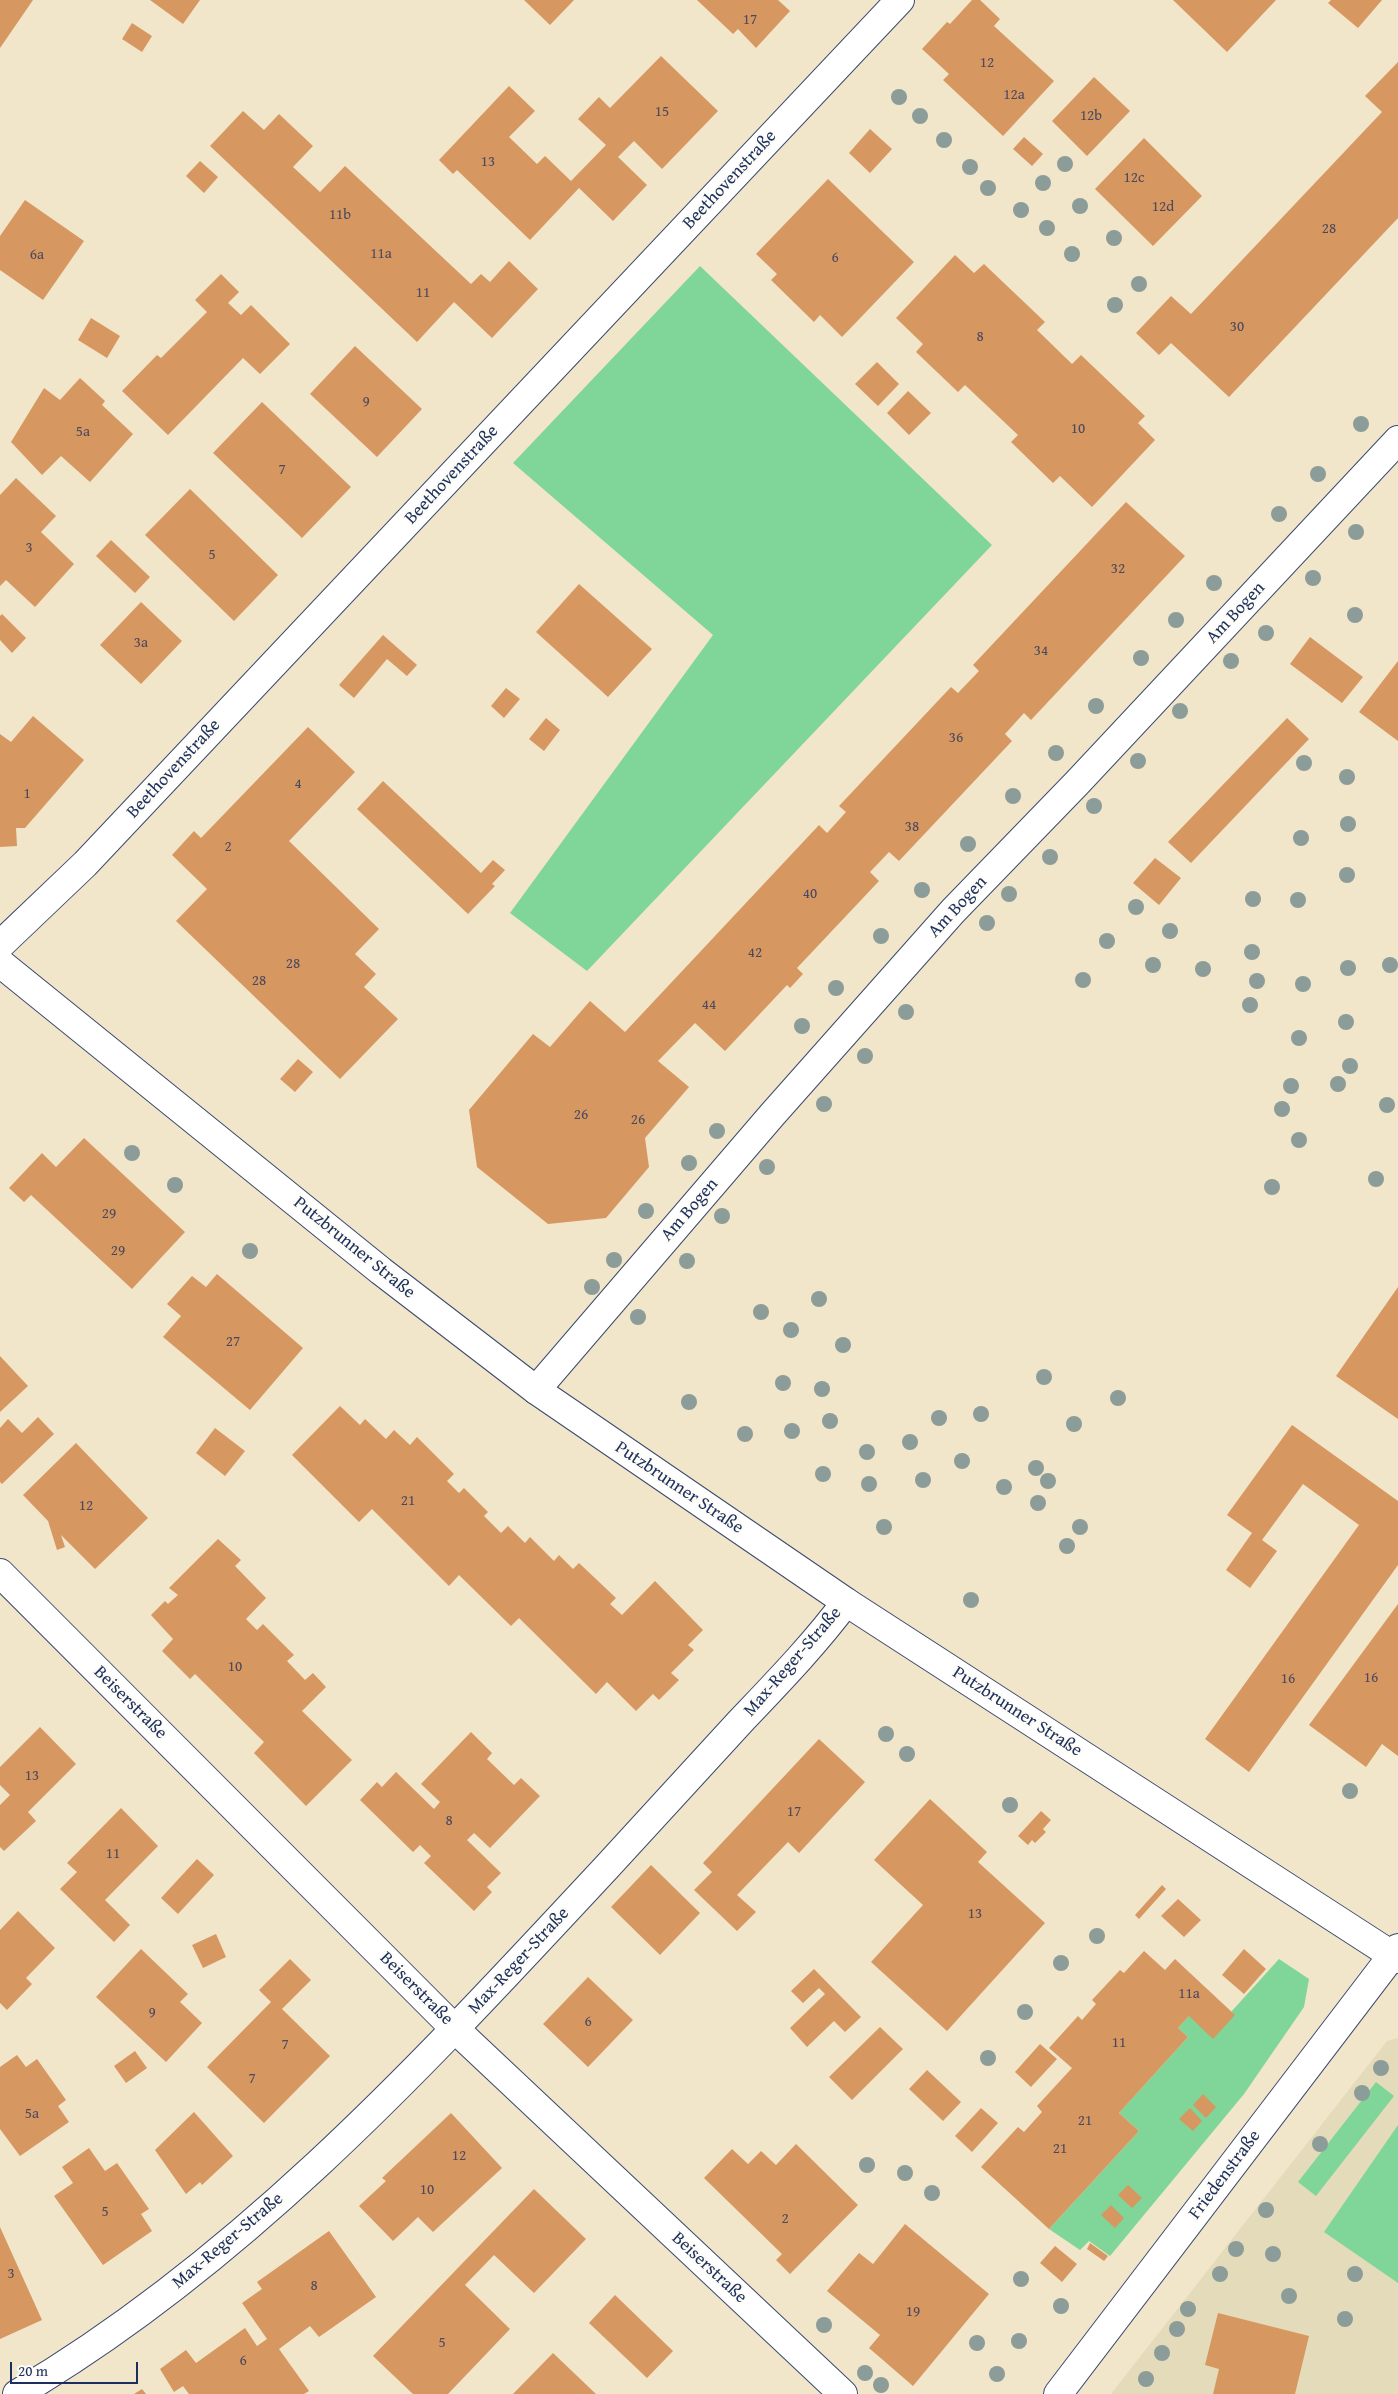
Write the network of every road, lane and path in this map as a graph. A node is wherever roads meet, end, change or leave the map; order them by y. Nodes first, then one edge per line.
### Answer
1 (900, 0) edge
2 (1398, 440) edge
3 (0, 945) edge
4 (0, 963) edge
5 (536, 1390) junction
6 (0, 1573) edge
7 (846, 1602) junction
8 (1396, 1954) edge
9 (455, 2029) junction
10 (17, 2394) edge
11 (843, 2394) edge
12 (1058, 2394) edge

1 - 3 street, Beethovenstraße
2 - 5 street, Am Bogen
4 - 5 street, Putzbrunner Straße
5 - 7 street, Putzbrunner Straße
6 - 9 street, Beiserstraße
7 - 8 street, Putzbrunner Straße
7 - 9 street, Max-Reger-Straße
8 - 12 street, Friedenstraße
9 - 10 street, Max-Reger-Straße
9 - 11 street, Beiserstraße

